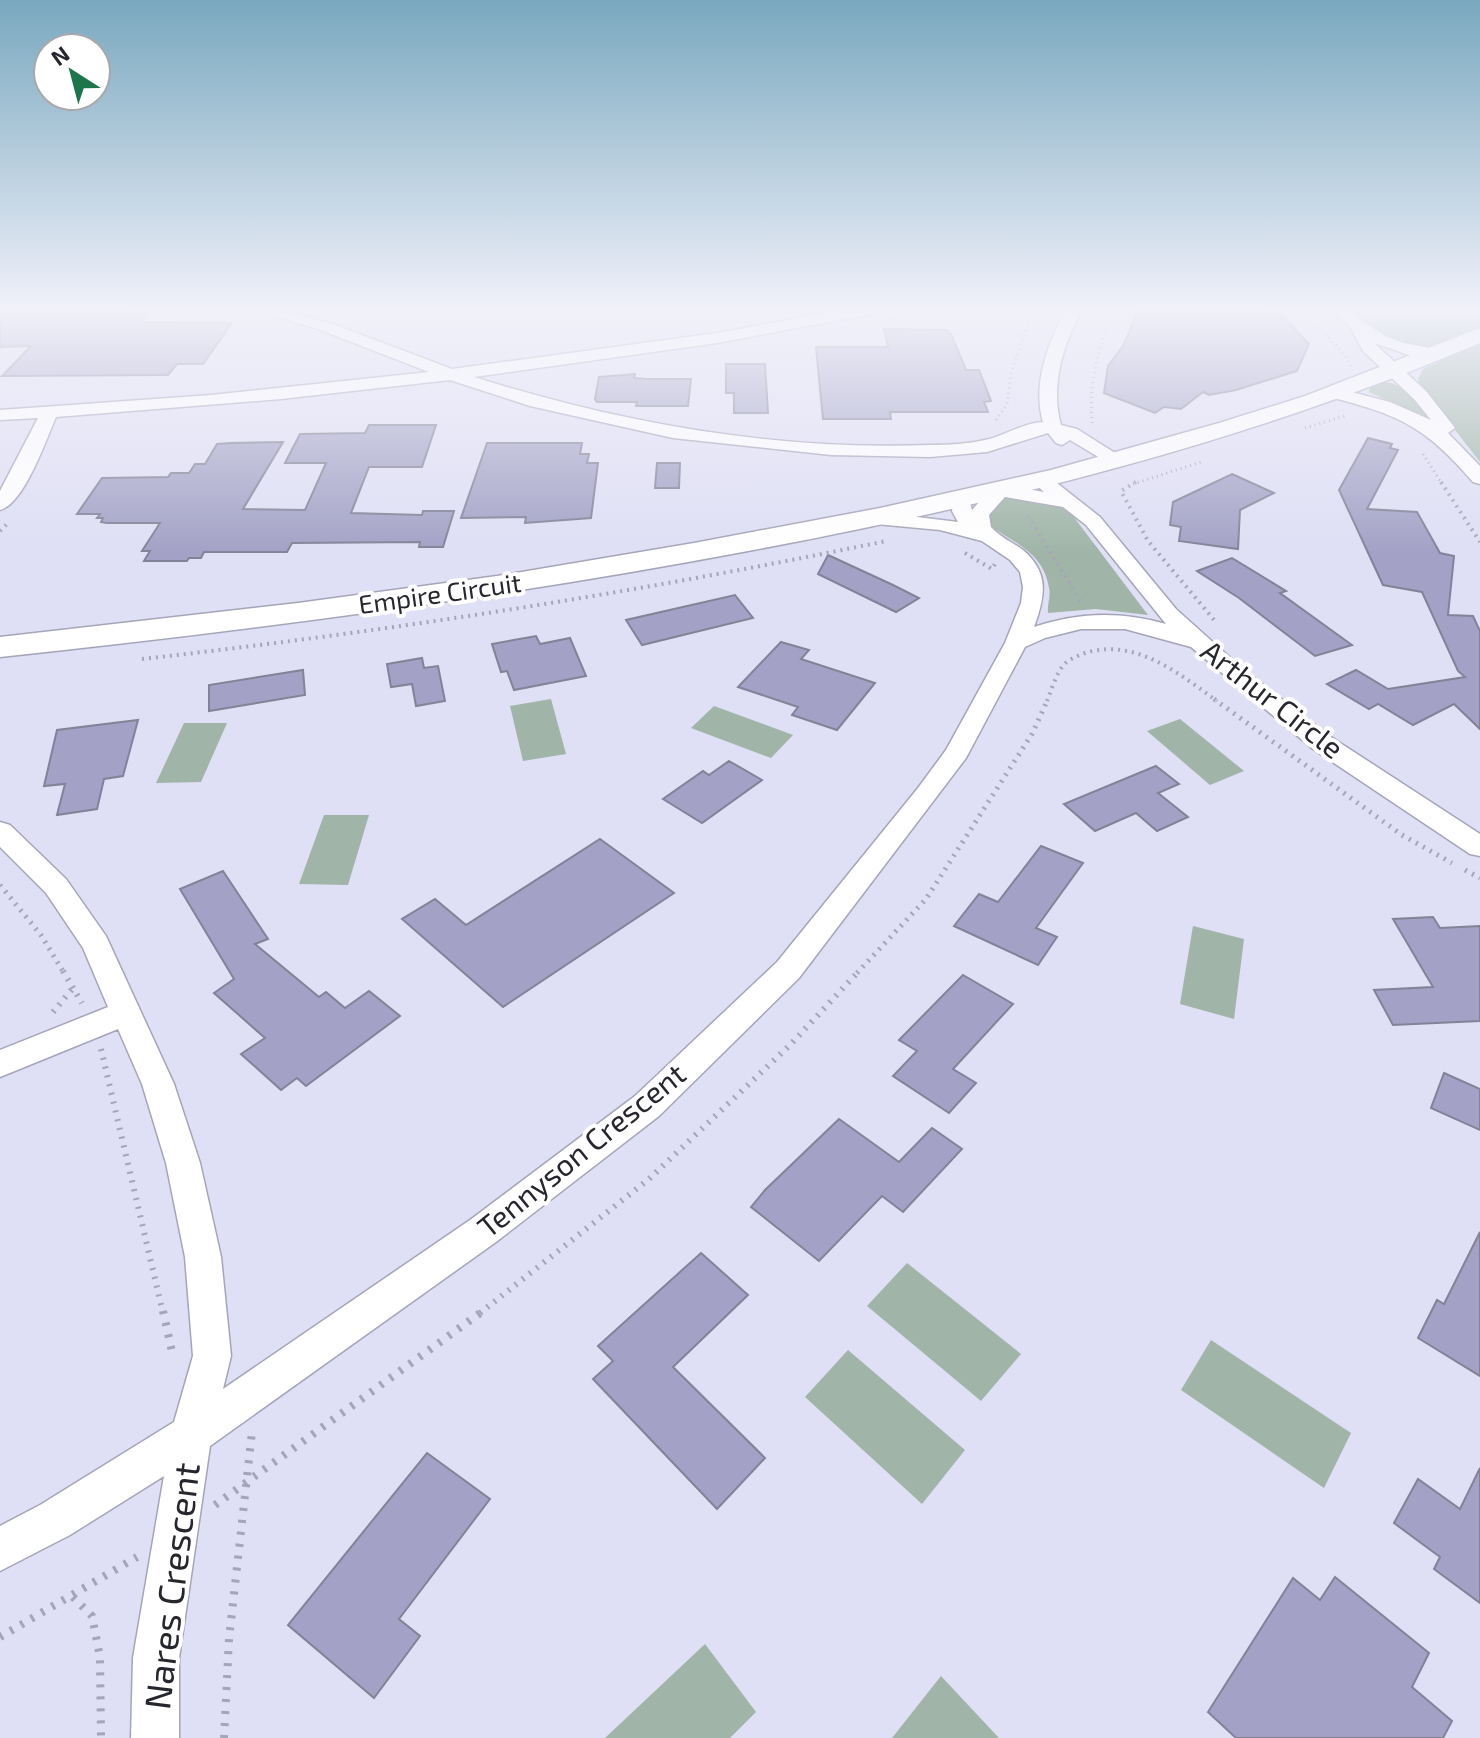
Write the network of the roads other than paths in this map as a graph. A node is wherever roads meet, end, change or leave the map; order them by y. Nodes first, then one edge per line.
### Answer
1 (312, 390) edge
2 (502, 390) edge
3 (1050, 390) edge
4 (1344, 390) edge
5 (1414, 390) edge
6 (1336, 393) junction
7 (49, 413) junction
8 (0, 415) edge
9 (1053, 427) junction
10 (1451, 444) junction
11 (1107, 463) junction
12 (1052, 477) junction
13 (1480, 478) edge
14 (1007, 491) junction
15 (961, 500) junction
16 (0, 504) edge
17 (1084, 514) junction
18 (876, 518) junction
19 (990, 538) junction
20 (1194, 638) junction
21 (1016, 643) junction
22 (0, 647) edge
23 (0, 831) edge
24 (1480, 847) edge
25 (128, 1012) junction
26 (0, 1064) edge
27 (191, 1435) junction
28 (0, 1549) edge
29 (155, 1738) edge

1 - 7 street
2 - 9 street
3 - 9 street
4 - 6 street, Empire Circuit
5 - 10 street
6 - 10 street
6 - 11 street, Empire Circuit
7 - 8 street
7 - 16 street
9 - 11 street
10 - 13 street
11 - 12 street, Empire Circuit
12 - 14 street, Empire Circuit
12 - 17 street, Arthur Circle
14 - 15 street, Empire Circuit
14 - 17 street, Empire Circuit
14 - 19 street
15 - 18 street, Empire Circuit
15 - 19 street, Tennyson Crescent
17 - 20 street, Arthur Circle
18 - 19 street, Empire Circuit
18 - 22 street, Empire Circuit
19 - 21 street, Tennyson Crescent
20 - 21 street
20 - 24 street, Arthur Circle
21 - 27 street, Tennyson Crescent
23 - 25 street, Nares Crescent
25 - 26 street
25 - 27 street, Nares Crescent
27 - 28 street, Tennyson Crescent
27 - 29 street, Nares Crescent

